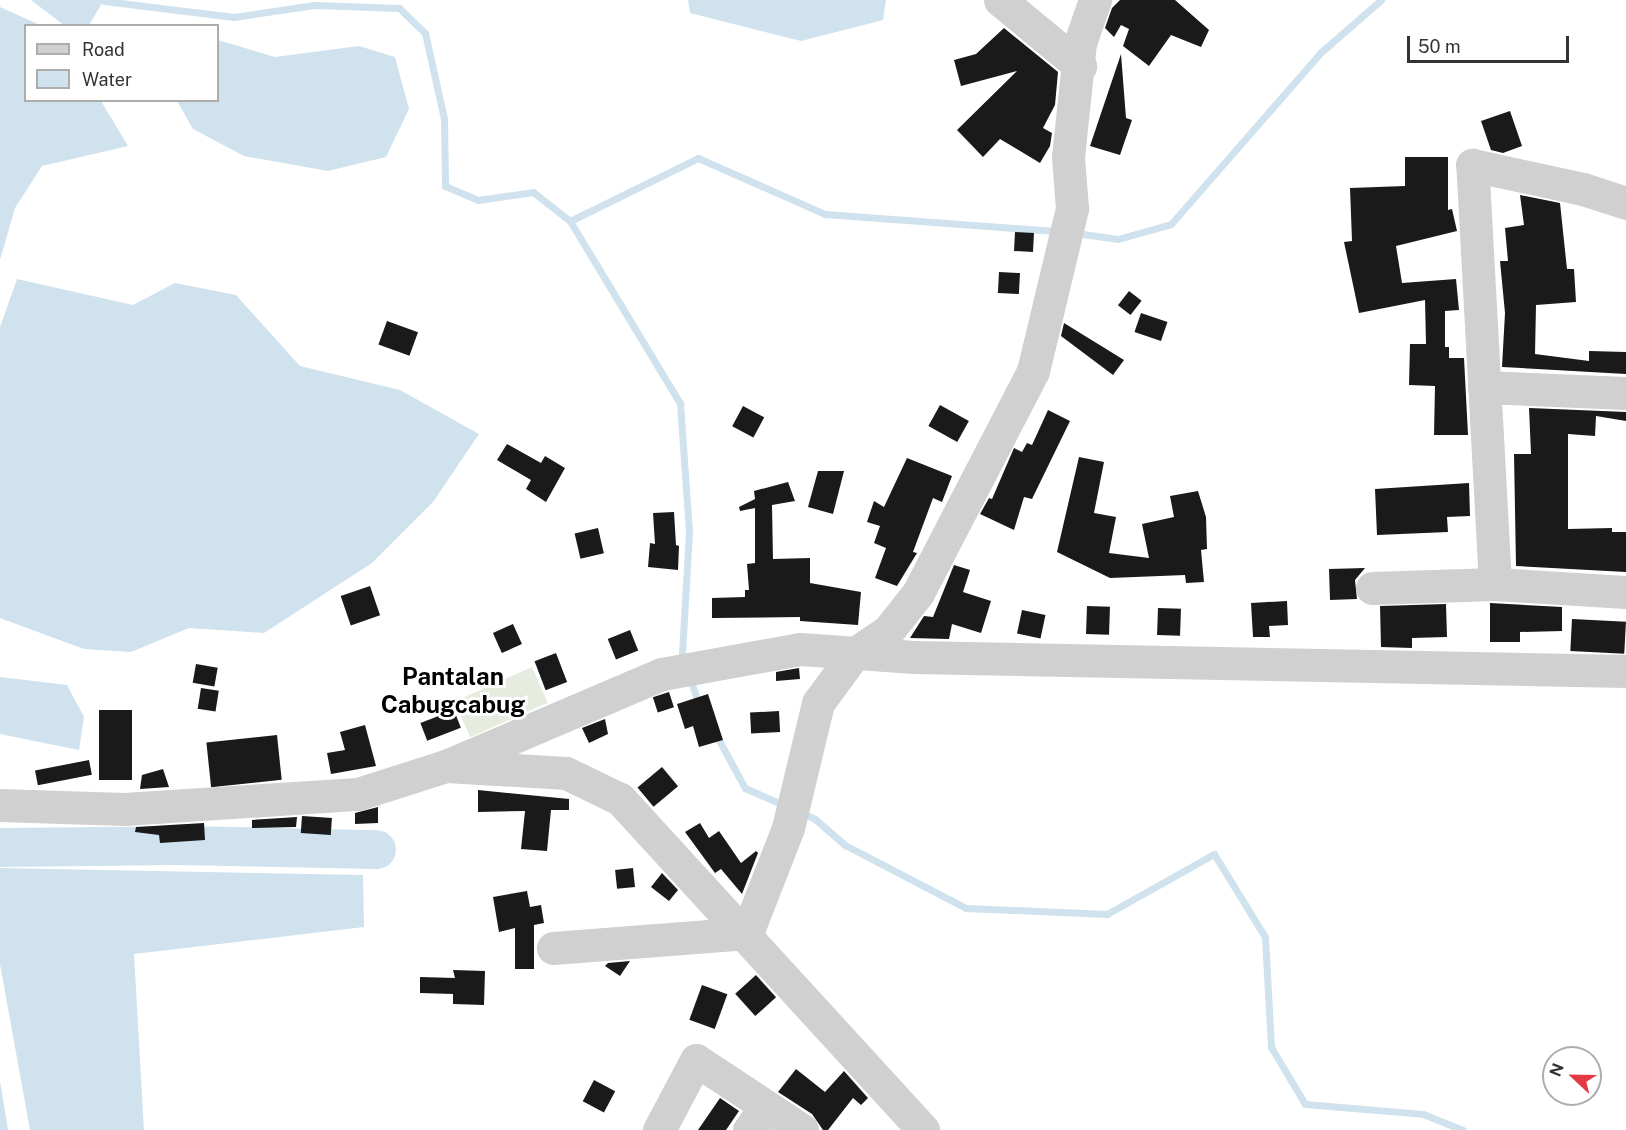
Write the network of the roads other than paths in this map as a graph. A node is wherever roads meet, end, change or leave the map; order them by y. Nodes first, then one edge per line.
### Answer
1 (1000, 0) edge
2 (1095, 0) edge
3 (1080, 66) junction
4 (1626, 203) edge
5 (1484, 387) junction
6 (1626, 393) edge
7 (1495, 584) junction
8 (1372, 588) dead end
9 (1626, 592) edge
10 (854, 654) junction
11 (1626, 671) edge
12 (446, 766) junction
13 (0, 805) edge
14 (747, 933) junction
15 (553, 948) dead end
16 (757, 1118) edge
17 (659, 1130) edge
18 (802, 1130) edge
19 (922, 1130) edge

1 - 3 street
2 - 3 street
3 - 10 street
4 - 5 street
5 - 6 street
5 - 7 street
7 - 8 street
7 - 9 street
10 - 11 street
10 - 12 street
10 - 14 street
12 - 13 street
12 - 14 street
14 - 15 street
14 - 19 street
16 - 17 street
16 - 18 street

